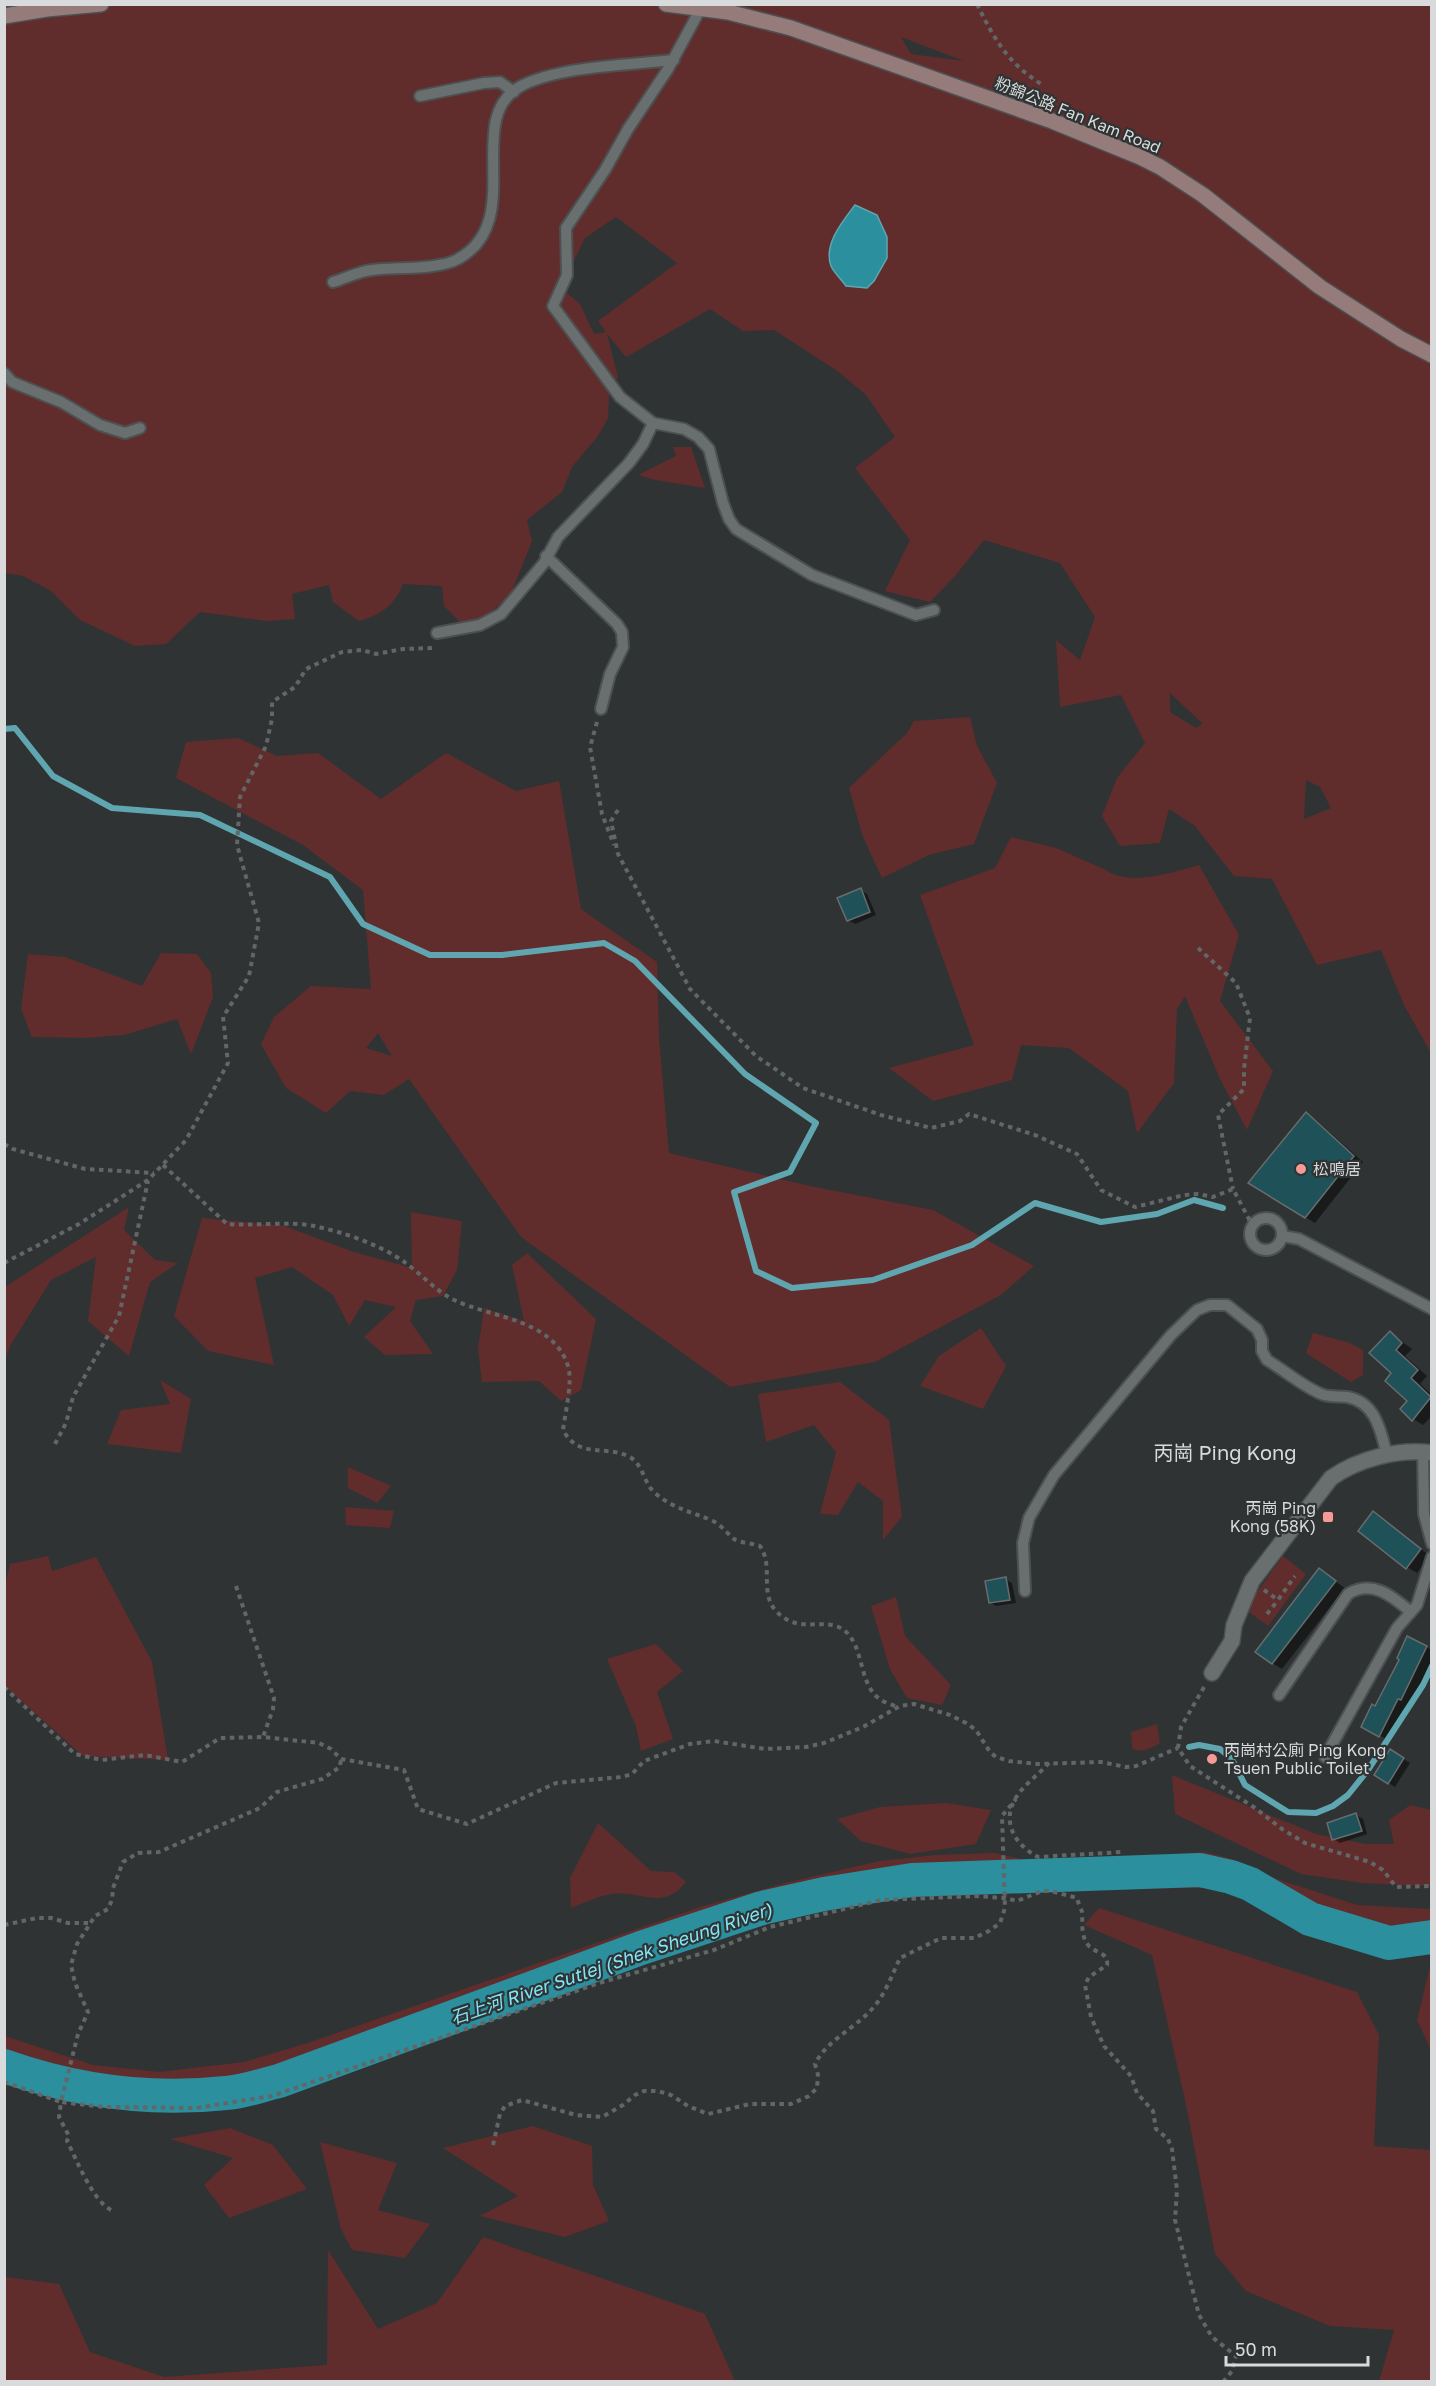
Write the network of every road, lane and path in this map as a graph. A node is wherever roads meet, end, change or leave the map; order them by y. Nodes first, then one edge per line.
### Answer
1 (101, 4) edge
2 (666, 4) edge
3 (977, 4) edge
4 (700, 8) junction
5 (4, 16) edge
6 (674, 60) junction
7 (1043, 85) dead end
8 (514, 92) junction
9 (420, 96) dead end
10 (333, 282) dead end
11 (1431, 356) edge
12 (4, 373) edge
13 (653, 423) junction
14 (140, 428) dead end
15 (546, 556) junction
16 (934, 610) dead end
17 (437, 633) joint
18 (601, 709) joint
19 (618, 810) dead end
20 (618, 854) junction
21 (1197, 948) dead end
22 (4, 1144) edge
23 (163, 1165) junction
24 (155, 1173) junction
25 (148, 1180) junction
26 (1233, 1189) junction
27 (1250, 1221) dead end
28 (1282, 1236) dead end
29 (4, 1263) edge
30 (1431, 1309) edge
31 (55, 1444) dead end
32 (1427, 1452) edge
33 (1387, 1455) junction
34 (1431, 1544) edge
35 (1431, 1557) edge
36 (1295, 1576) dead end
37 (1252, 1581) junction
38 (236, 1586) dead end
39 (1025, 1591) dead end
40 (1278, 1600) junction
41 (1411, 1612) junction
42 (1267, 1614) dead end
43 (1212, 1673) joint
44 (4, 1687) edge
45 (1279, 1695) dead end
46 (898, 1707) junction
47 (263, 1737) junction
48 (1178, 1748) junction
49 (1325, 1757) dead end
50 (341, 1759) junction
51 (1049, 1763) junction
52 (1016, 1798) junction
53 (1122, 1852) dead end
54 (1431, 1886) edge
55 (1005, 1898) junction
56 (90, 1923) junction
57 (4, 1925) edge
58 (4, 2082) edge
59 (61, 2102) junction
60 (493, 2145) dead end
61 (111, 2210) dead end
62 (1223, 2382) edge

1 - 5 main road
2 - 4 main road, 粉錦公路 Fan Kam Road
3 - 7 path
4 - 6 lane
4 - 11 main road, 粉錦公路 Fan Kam Road
6 - 8 lane
6 - 13 lane
8 - 9 lane
8 - 10 lane
12 - 14 lane
13 - 15 lane
13 - 16 lane
15 - 17 lane
15 - 18 lane
17 - 23 path
18 - 20 path
19 - 20 path
20 - 26 path
21 - 26 path
22 - 24 path
23 - 24 path
23 - 46 path
24 - 25 path
25 - 29 path
25 - 31 path
26 - 27 path
28 - 30 lane
32 - 33 street
32 - 34 lane
33 - 37 street
33 - 39 lane
35 - 41 lane
36 - 40 path
37 - 40 path
37 - 43 street
38 - 47 path
40 - 42 path
41 - 45 lane
41 - 49 lane
43 - 48 path
44 - 47 path
46 - 50 path
46 - 51 path
47 - 50 path
48 - 51 path
48 - 54 path
50 - 56 path
51 - 52 path
52 - 53 path
52 - 55 path
55 - 59 path
55 - 60 path
55 - 62 path
56 - 57 path
56 - 59 path
58 - 59 path
59 - 61 path

